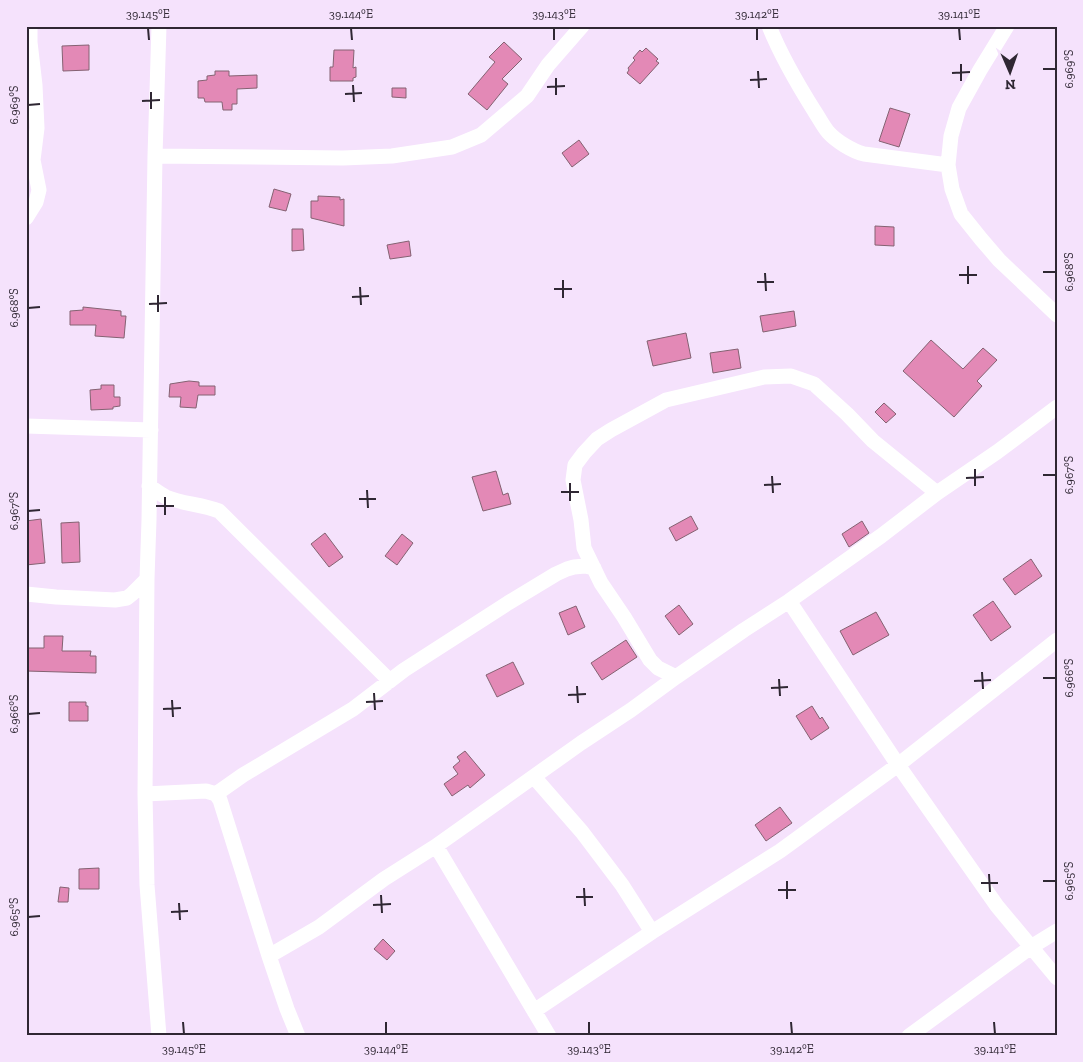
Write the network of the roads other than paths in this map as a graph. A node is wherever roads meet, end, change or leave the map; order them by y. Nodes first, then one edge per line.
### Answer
1 (30, 26) edge
2 (159, 26) edge
3 (582, 26) edge
4 (768, 26) edge
5 (1007, 26) edge
6 (155, 156) junction
7 (948, 165) junction
8 (26, 218) edge
9 (1057, 315) edge
10 (1057, 407) edge
11 (26, 426) edge
12 (151, 430) junction
13 (149, 486) junction
14 (937, 493) junction
15 (180, 501) junction
16 (149, 520) junction
17 (594, 568) junction
18 (147, 580) junction
19 (26, 594) edge
20 (115, 600) junction
21 (789, 602) junction
22 (146, 623) junction
23 (1057, 640) edge
24 (676, 677) junction
25 (390, 681) junction
26 (898, 765) junction
27 (534, 776) junction
28 (145, 794) junction
29 (216, 794) junction
30 (436, 846) junction
31 (1057, 931) edge
32 (652, 932) junction
33 (1031, 947) junction
34 (270, 956) junction
35 (1057, 978) edge
36 (534, 1011) junction
37 (160, 1036) edge
38 (298, 1036) edge
39 (549, 1036) edge
40 (910, 1036) edge

1 - 8 street
2 - 6 street
3 - 6 street
4 - 7 street
5 - 7 street
6 - 12 street
7 - 9 street
10 - 14 street
11 - 12 street
12 - 13 street
13 - 15 street
13 - 16 street
14 - 17 street
14 - 21 street
15 - 16 street
15 - 25 street
16 - 18 street
17 - 24 street
17 - 25 street
18 - 20 street
18 - 22 street
19 - 20 street
20 - 22 street
21 - 24 street
21 - 26 street
22 - 28 street
23 - 26 street
24 - 27 street
25 - 29 street
26 - 32 street
26 - 33 street
27 - 30 street
27 - 32 street
28 - 29 street
28 - 37 street
29 - 34 street
30 - 34 street
30 - 36 street
31 - 33 street
32 - 36 street
33 - 35 street
33 - 40 street
34 - 38 street
36 - 39 street

